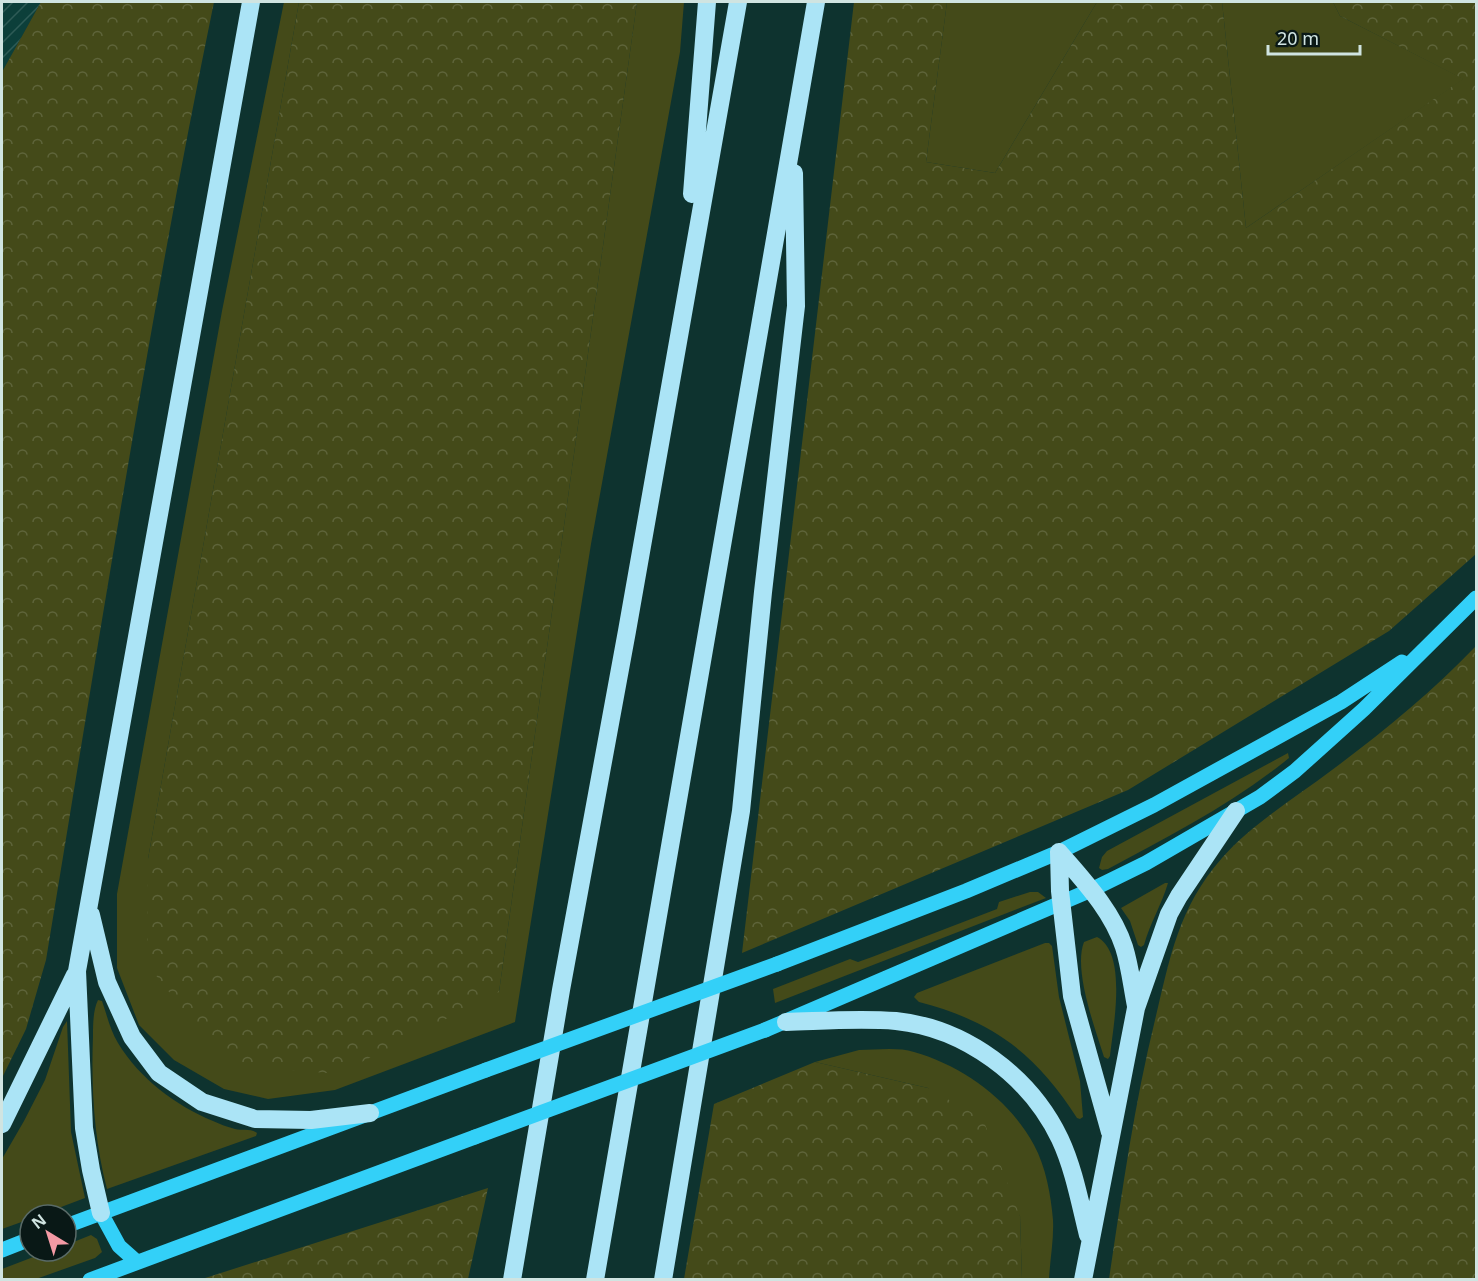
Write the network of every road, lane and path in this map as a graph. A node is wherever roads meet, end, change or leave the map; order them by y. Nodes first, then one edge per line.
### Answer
1 (251, 2) edge
2 (707, 2) edge
3 (738, 2) edge
4 (816, 2) edge
5 (793, 129) junction
6 (685, 291) junction
7 (1476, 598) edge
8 (1430, 644) junction
9 (1236, 811) junction
10 (1059, 852) junction
11 (1091, 890) junction
12 (1062, 903) junction
13 (90, 911) junction
14 (77, 970) junction
15 (1137, 1008) junction
16 (786, 1022) junction
17 (370, 1113) junction
18 (2, 1124) edge
19 (1111, 1135) junction
20 (101, 1213) junction
21 (78, 1222) edge
22 (1089, 1241) junction
23 (18, 1244) edge
24 (2, 1250) edge
25 (137, 1262) junction
26 (90, 1280) edge
27 (512, 1280) edge
28 (595, 1280) edge
29 (663, 1280) edge
30 (1083, 1280) edge

1 - 13 highway
2 - 6 highway
3 - 6 highway
4 - 5 highway
5 - 28 highway
5 - 29 highway
6 - 27 highway
7 - 8 main road
8 - 9 main road
8 - 10 main road
9 - 11 main road
9 - 15 highway
10 - 11 highway
10 - 12 highway
10 - 17 main road, bridge
11 - 12 main road
11 - 15 highway
12 - 16 main road
12 - 19 highway
13 - 14 highway
13 - 17 highway
14 - 18 highway
14 - 20 highway
15 - 19 highway
16 - 22 highway
16 - 25 main road, bridge
17 - 20 main road
19 - 22 highway
20 - 21 main road
20 - 25 main road
22 - 30 highway
23 - 24 main road
25 - 26 main road

